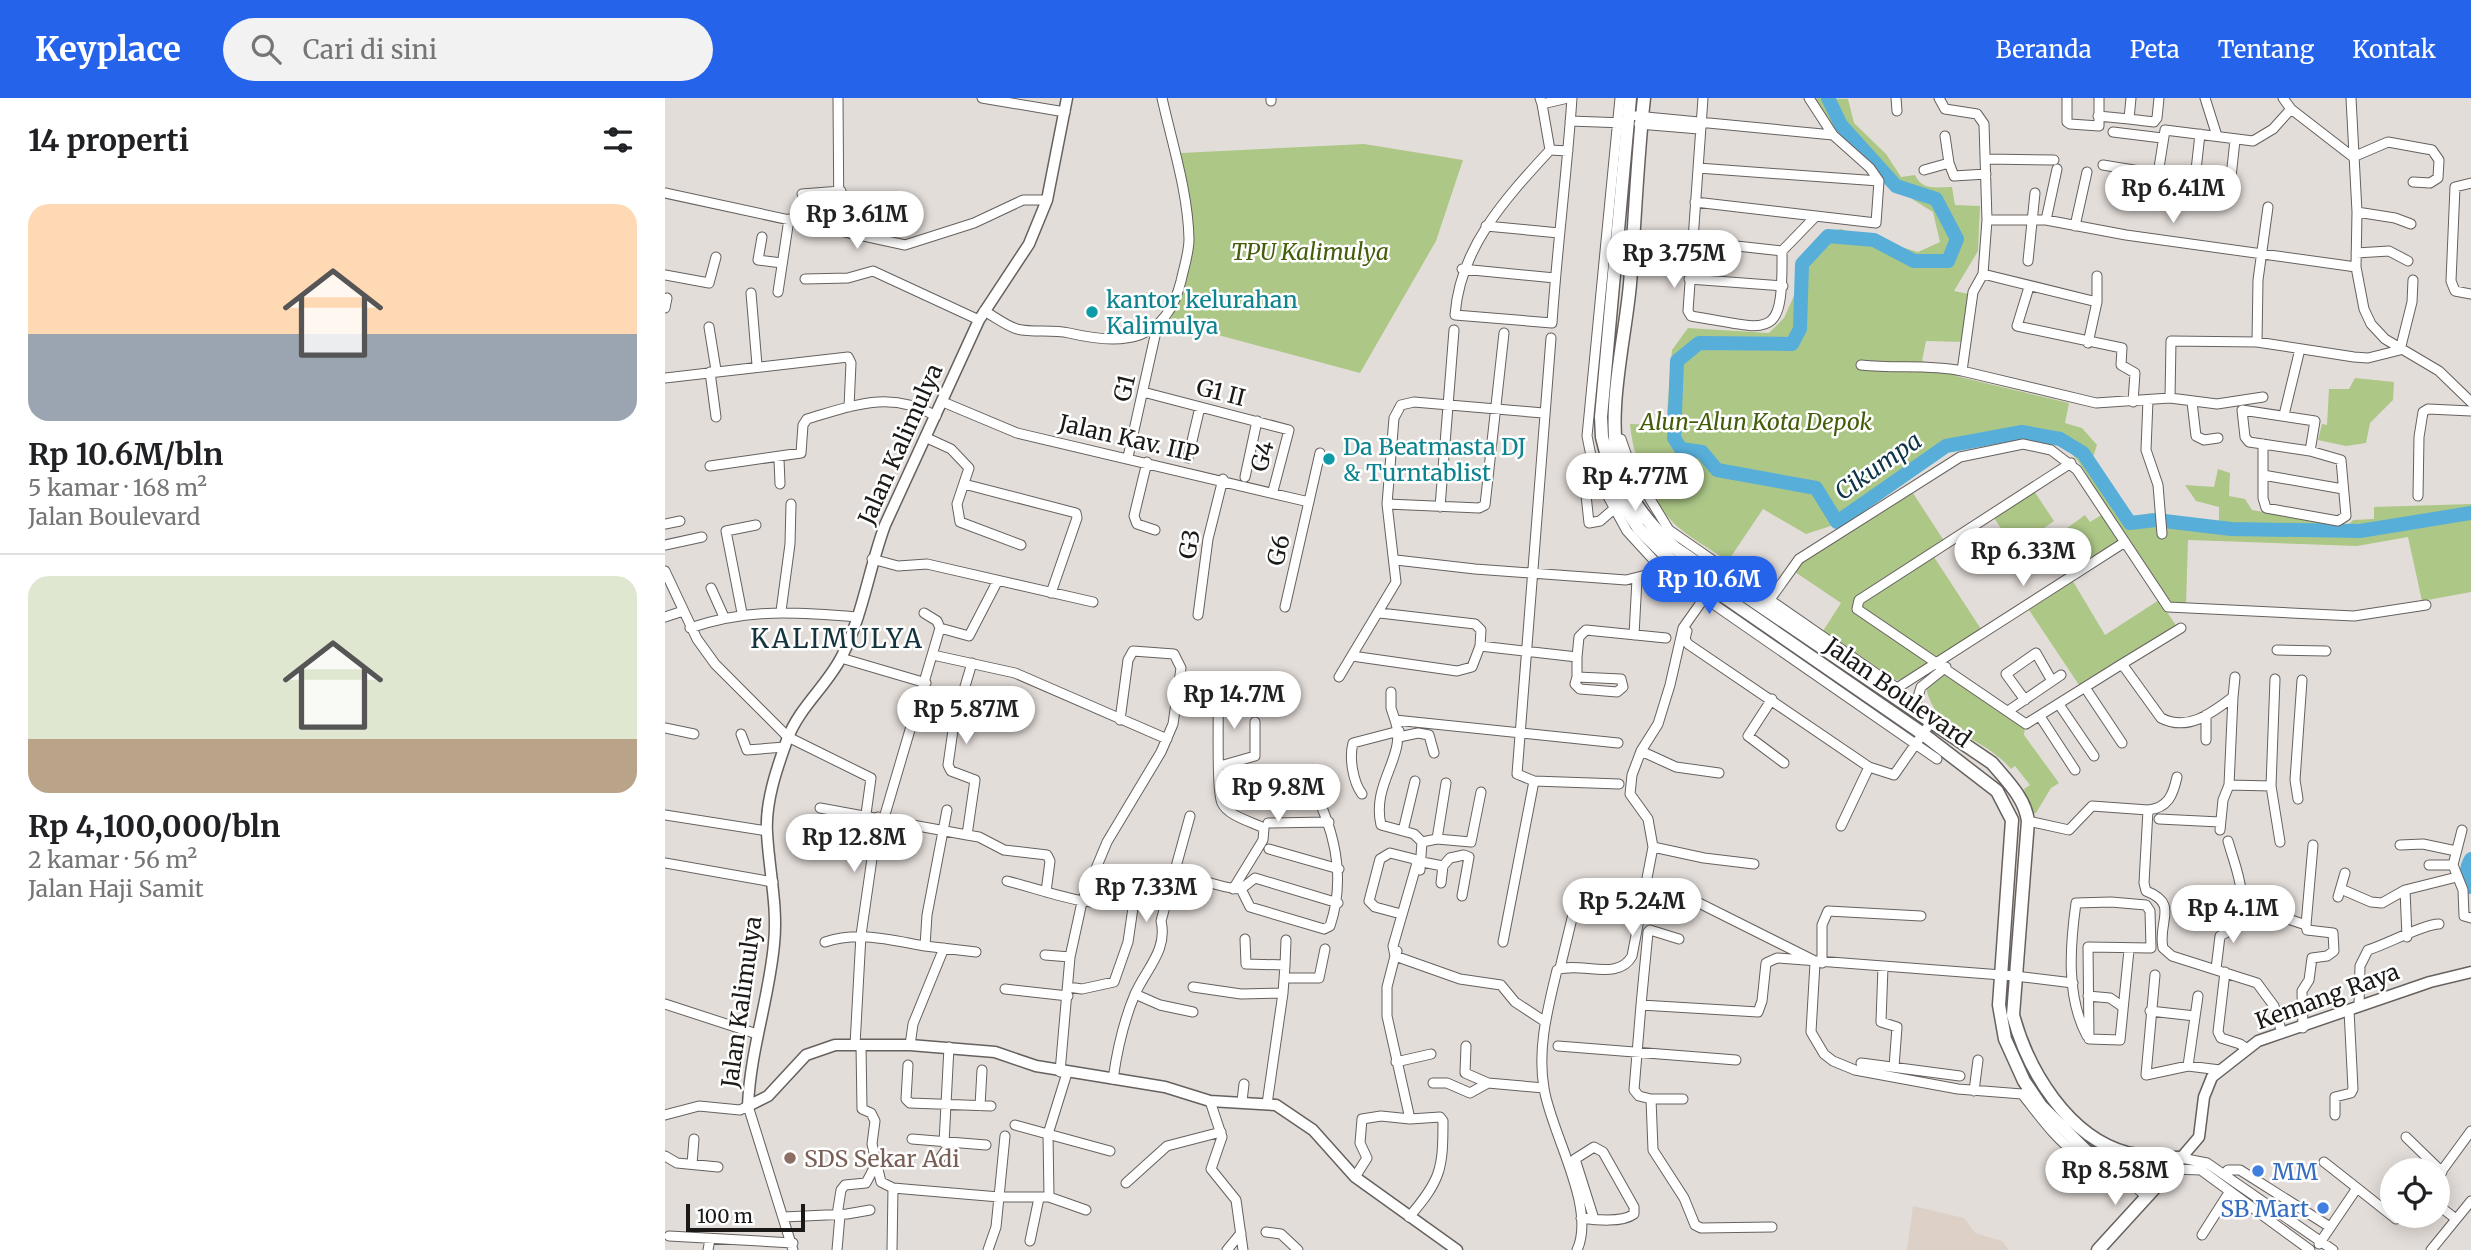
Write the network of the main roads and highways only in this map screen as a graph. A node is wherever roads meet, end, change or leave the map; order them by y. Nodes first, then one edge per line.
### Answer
1 (1630, 98) edge
2 (1644, 98) edge
3 (1631, 120) junction
4 (1668, 558) junction
5 (2009, 975) junction
6 (2172, 1169) junction
7 (2151, 1172) junction
8 (2155, 1186) junction
9 (2098, 1250) edge

1 - 3 main road, Jalan Boulevard
2 - 3 main road, Jalan Boulevard
3 - 4 main road, Jalan Boulevard
4 - 5 main road, Jalan Boulevard
4 - 5 main road, Jalan Boulevard
5 - 6 main road, Jalan Boulevard
5 - 7 main road, Jalan Boulevard
6 - 7 main road, Jalan Boulevard
6 - 8 main road
7 - 8 main road
8 - 9 main road

